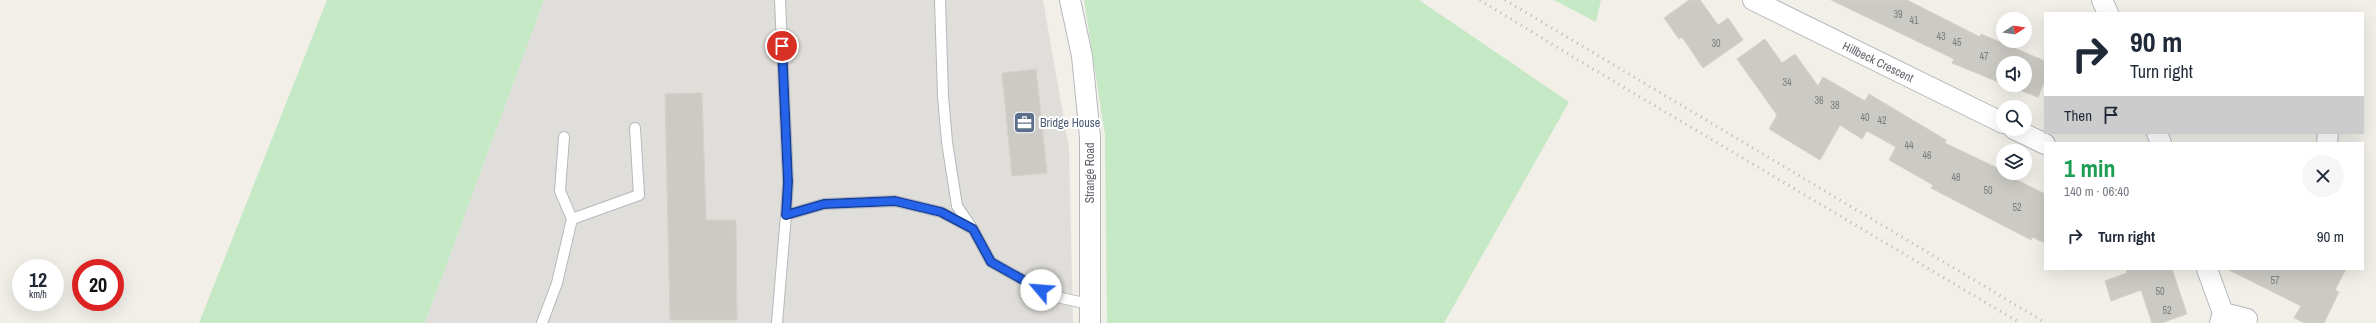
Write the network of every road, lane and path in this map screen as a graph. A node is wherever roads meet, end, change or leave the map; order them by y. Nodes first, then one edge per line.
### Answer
1 (780, 0) edge
2 (940, 0) edge
3 (1070, 0) edge
4 (1753, 0) edge
5 (2102, 0) edge
6 (2108, 12) edge
7 (1996, 121) edge
8 (635, 128) dead end
9 (2028, 136) edge
10 (564, 137) dead end
11 (2044, 144) edge
12 (786, 215) junction
13 (572, 219) junction
14 (973, 229) junction
15 (2207, 270) edge
16 (1090, 314) edge
17 (2222, 318) edge
18 (2247, 319) dead end
19 (542, 323) edge
20 (777, 323) edge

1 - 12 lane
2 - 14 lane
3 - 16 street, Strange Road
4 - 7 street, Hillbeck Crescent
5 - 6 street
8 - 13 lane
9 - 11 street
10 - 13 lane
12 - 14 lane
12 - 20 lane
13 - 19 lane
14 - 16 lane
15 - 17 street
17 - 18 street

